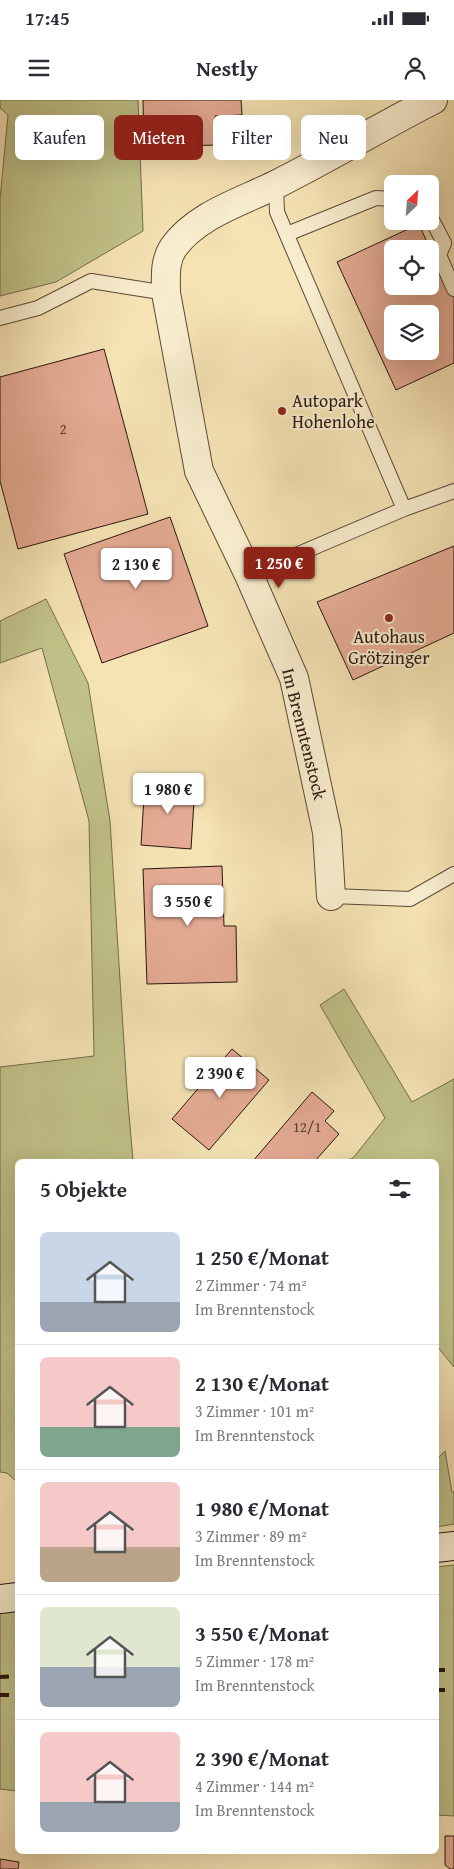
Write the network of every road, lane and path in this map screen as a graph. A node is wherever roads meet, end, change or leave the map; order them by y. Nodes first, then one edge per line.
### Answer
1 (433, 100) edge
2 (276, 185) junction
3 (384, 198) edge
4 (437, 230) edge
5 (287, 234) junction
6 (454, 289) edge
7 (166, 293) junction
8 (0, 318) edge
9 (454, 491) edge
10 (404, 509) junction
11 (249, 575) junction
12 (454, 874) edge
13 (331, 896) joint
14 (454, 1546) edge
15 (439, 1548) edge
16 (15, 1597) edge
17 (0, 1599) edge

1 - 2 street, Im Brenntenstock
2 - 5 lane
2 - 7 street, Im Brenntenstock
3 - 5 lane
4 - 6 lane
5 - 10 lane
7 - 8 lane
7 - 11 street, Im Brenntenstock
9 - 10 lane
10 - 11 lane
11 - 13 street, Im Brenntenstock
12 - 13 lane
14 - 15 street
16 - 17 street

